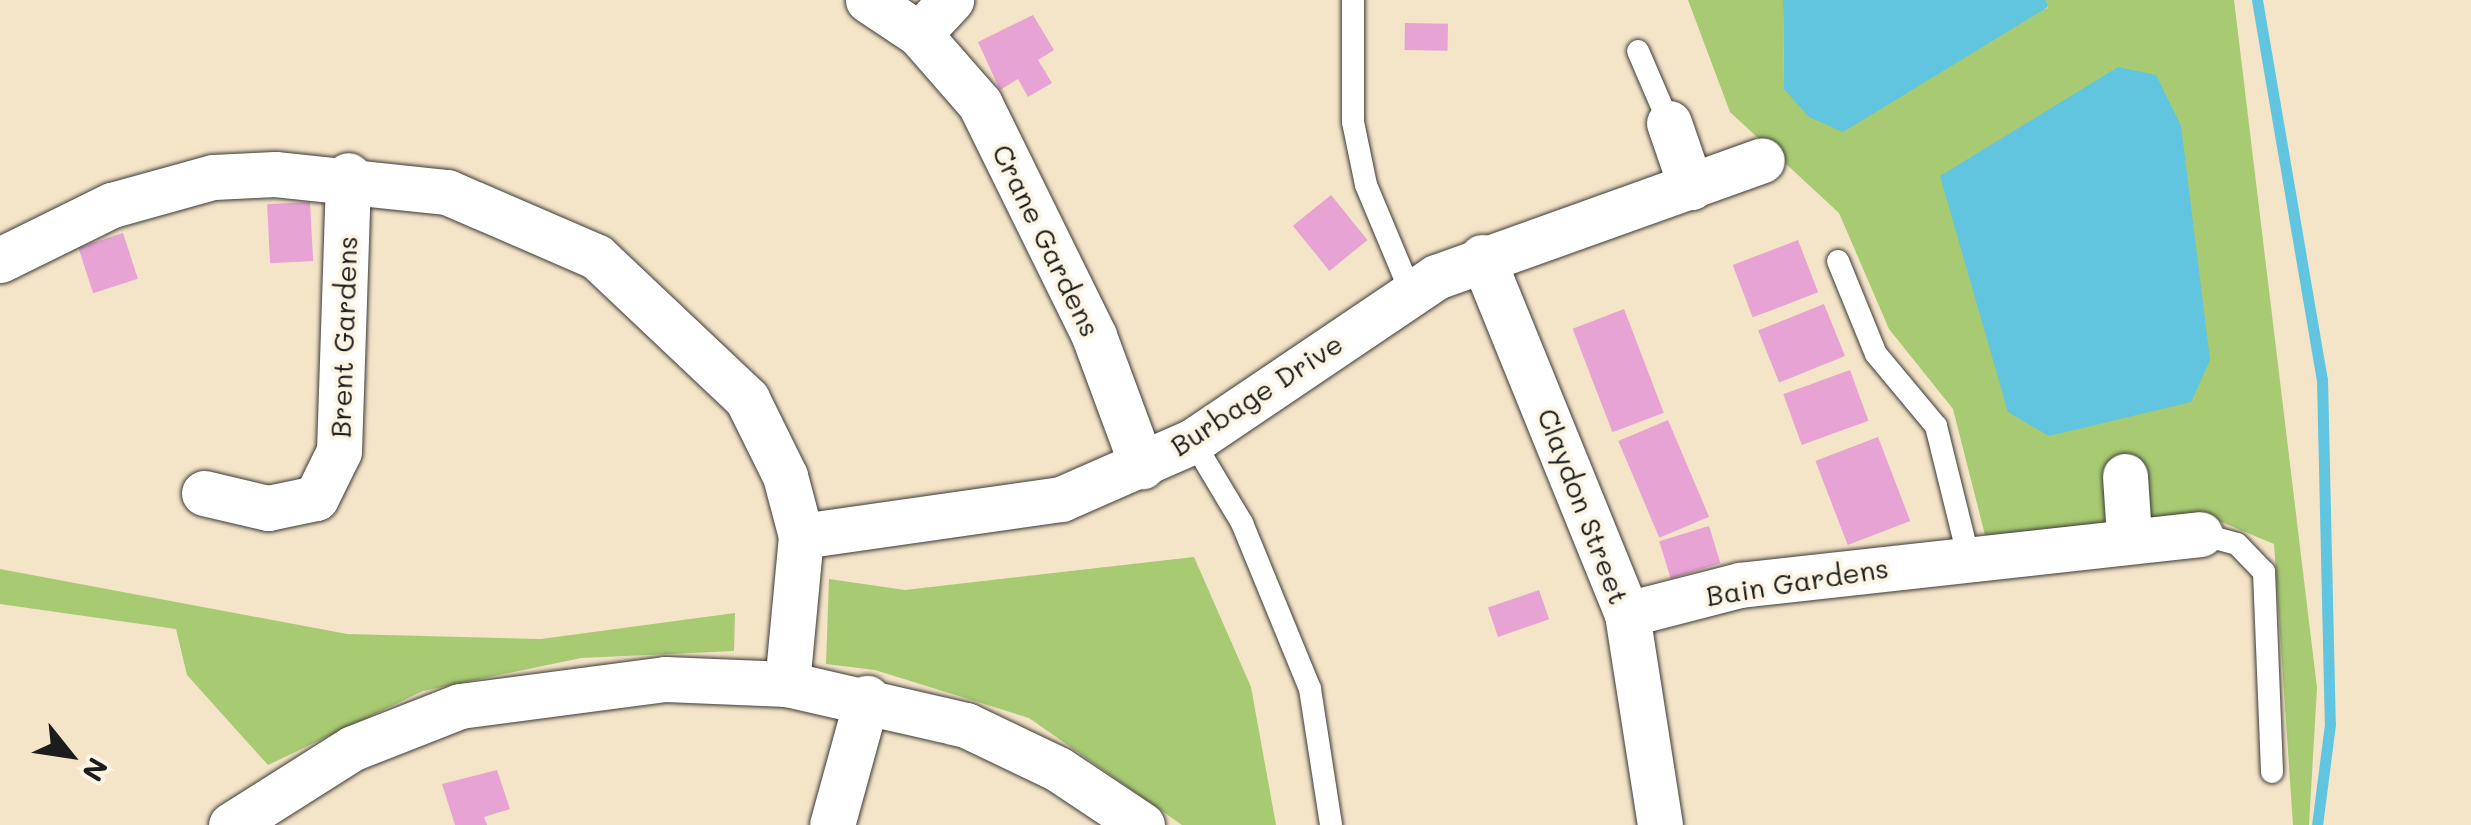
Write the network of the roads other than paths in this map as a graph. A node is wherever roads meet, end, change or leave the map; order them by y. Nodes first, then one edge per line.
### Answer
1 (868, 0) edge
2 (952, 0) edge
3 (1354, 0) edge
4 (919, 34) junction
5 (1638, 50) dead end
6 (1669, 123) joint
7 (1762, 160) dead end
8 (348, 175) junction
9 (1691, 187) junction
10 (1482, 257) junction
11 (0, 260) edge
12 (1838, 261) dead end
13 (1410, 290) junction
14 (1193, 441) junction
15 (1142, 466) junction
16 (2125, 476) dead end
17 (204, 493) dead end
18 (2200, 534) joint
19 (801, 536) junction
20 (2129, 536) junction
21 (1968, 555) junction
22 (1627, 614) junction
23 (787, 684) junction
24 (867, 698) junction
25 (2272, 772) dead end
26 (231, 825) edge
27 (832, 825) edge
28 (1142, 825) edge
29 (1331, 825) edge
30 (1660, 825) edge

1 - 4 street, Crane Gardens
2 - 4 street
3 - 13 lane
4 - 15 street, Crane Gardens
5 - 6 lane
6 - 9 street
7 - 9 street, Burbage Drive
8 - 11 street
8 - 17 street, Brent Gardens
8 - 19 street
9 - 10 street, Burbage Drive
10 - 13 street, Burbage Drive
10 - 22 street, Claydon Street
12 - 21 lane
13 - 14 street, Burbage Drive
14 - 15 street, Burbage Drive
14 - 29 lane
15 - 19 street, Burbage Drive
16 - 20 street
18 - 20 street, Bain Gardens
18 - 25 lane
19 - 23 street
20 - 21 street, Bain Gardens
21 - 22 street, Bain Gardens
22 - 30 street, Claydon Street
23 - 24 street
23 - 26 street
24 - 27 street
24 - 28 street

